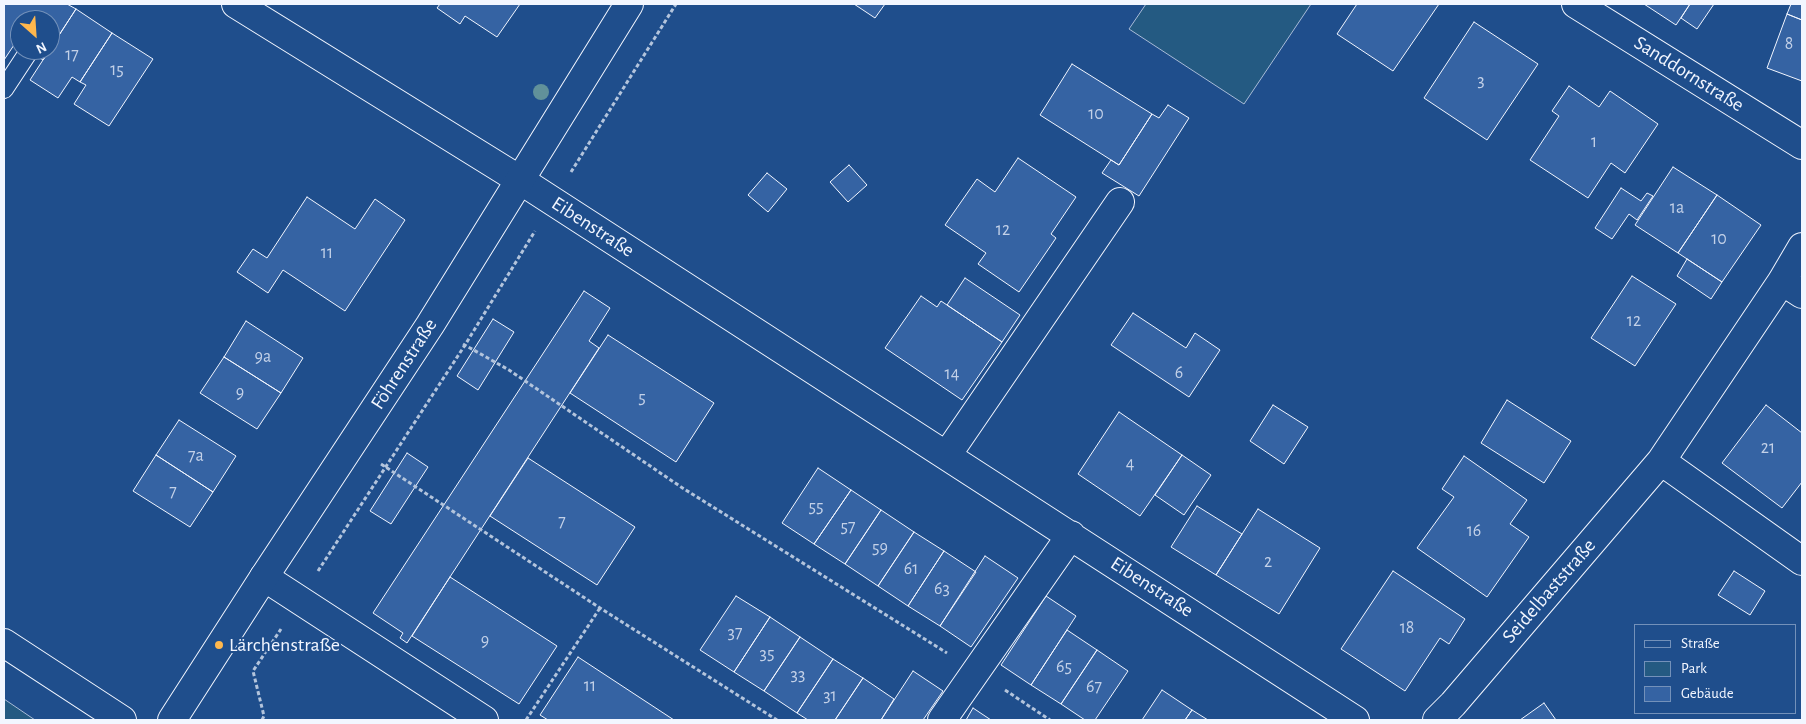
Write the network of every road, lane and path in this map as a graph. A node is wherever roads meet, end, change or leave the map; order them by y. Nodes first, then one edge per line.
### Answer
1 (236, 4) edge
2 (628, 4) edge
3 (676, 4) edge
4 (1576, 4) edge
5 (23, 60) edge
6 (4, 89) edge
7 (1802, 145) edge
8 (520, 180) junction
9 (553, 201) junction
10 (1120, 202) dead end
11 (1802, 247) edge
12 (1792, 288) edge
13 (430, 325) junction
14 (464, 345) junction
15 (351, 444) junction
16 (947, 455) junction
17 (1661, 461) junction
18 (386, 468) junction
19 (1071, 535) junction
20 (1802, 562) edge
21 (264, 577) junction
22 (300, 600) junction
23 (600, 608) junction
24 (4, 643) edge
25 (976, 671) junction
26 (122, 720) edge
27 (172, 720) edge
28 (262, 720) edge
29 (484, 720) edge
30 (526, 720) edge
31 (777, 720) edge
32 (942, 720) edge
33 (1050, 720) edge
34 (1355, 720) edge
35 (1437, 720) edge

1 - 8 street, Eibenstraße
2 - 8 street, Föhrenstraße
3 - 9 path
4 - 7 street, Sanddornstraße
5 - 6 lane
8 - 9 street, Eibenstraße
8 - 13 street, Föhrenstraße
9 - 14 path
9 - 16 street, Eibenstraße
10 - 16 street
11 - 12 street, Seidelbaststraße
12 - 17 street, Seidelbaststraße
13 - 14 path
13 - 15 street, Föhrenstraße
14 - 18 path
14 - 25 path
15 - 18 path
15 - 21 street, Föhrenstraße
16 - 19 street, Eibenstraße
17 - 20 street
17 - 35 street, Seidelbaststraße
18 - 22 path
18 - 23 path
19 - 25 street
19 - 34 street, Eibenstraße
21 - 22 street
21 - 27 street, Föhrenstraße
22 - 28 path
22 - 29 street
23 - 30 path
23 - 31 path
24 - 26 street
25 - 32 street
25 - 33 path

